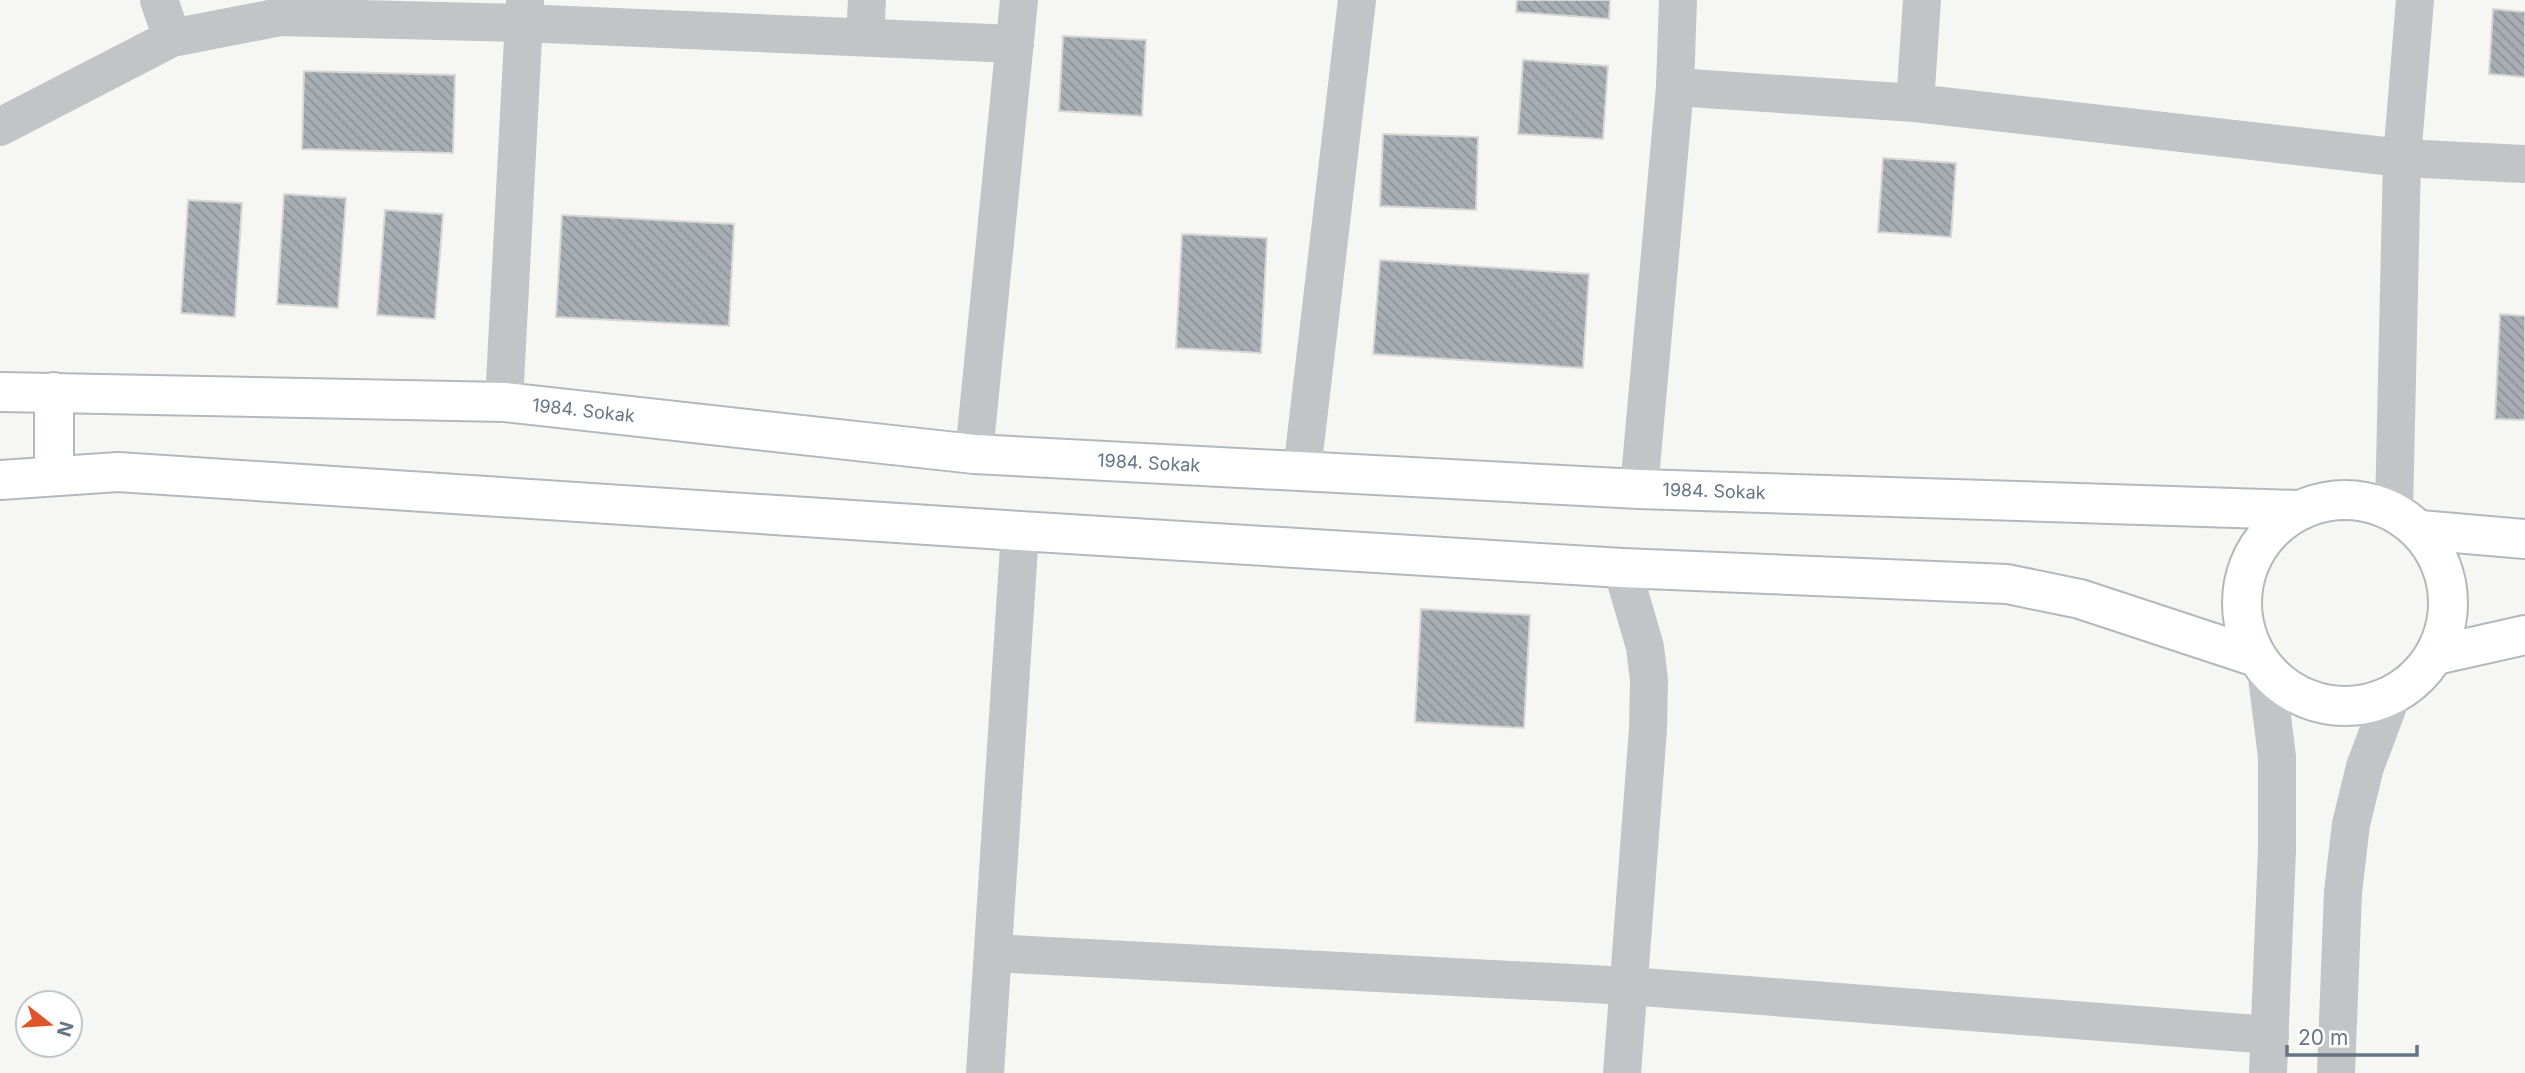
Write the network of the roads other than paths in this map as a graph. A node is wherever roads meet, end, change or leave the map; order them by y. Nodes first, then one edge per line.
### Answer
1 (159, 0) edge
2 (867, 0) edge
3 (1019, 0) edge
4 (1357, 0) edge
5 (1678, 0) edge
6 (1922, 0) edge
7 (2415, 0) edge
8 (524, 11) edge
9 (865, 37) junction
10 (172, 38) junction
11 (1015, 44) junction
12 (1675, 88) junction
13 (1915, 103) junction
14 (0, 127) edge
15 (2402, 158) junction
16 (2525, 164) edge
17 (0, 392) edge
18 (54, 392) junction
19 (503, 402) junction
20 (974, 454) junction
21 (1302, 471) junction
22 (54, 476) junction
23 (0, 480) edge
24 (1639, 489) junction
25 (2299, 510) junction
26 (2407, 521) junction
27 (1020, 531) junction
28 (2525, 538) edge
29 (1622, 568) junction
30 (2525, 635) edge
31 (2436, 655) junction
32 (2261, 663) junction
33 (2392, 695) junction
34 (993, 953) junction
35 (1629, 986) junction
36 (2270, 1035) junction
37 (985, 1073) edge
38 (1622, 1073) edge
39 (2268, 1073) edge
40 (2336, 1073) edge

1 - 10 street
2 - 9 street
3 - 11 street
4 - 21 street
5 - 12 street
6 - 13 street
7 - 15 street
8 - 9 street
8 - 10 street
8 - 19 street
9 - 11 street
10 - 14 street
11 - 20 street
12 - 13 street
12 - 24 street
13 - 15 street
15 - 16 street
15 - 26 street
17 - 18 main road, 1984. Sokak
18 - 19 main road, 1984. Sokak
18 - 22 main road
19 - 20 main road, 1984. Sokak
20 - 21 main road, 1984. Sokak
21 - 24 main road, 1984. Sokak
22 - 23 main road
22 - 27 main road
24 - 25 main road, 1984. Sokak
25 - 26 main road
25 - 32 main road
26 - 28 main road
26 - 31 main road
27 - 29 main road
27 - 34 street
29 - 32 main road
29 - 35 street
30 - 31 main road
31 - 33 main road
32 - 33 main road
32 - 36 street
33 - 40 street
34 - 35 street
34 - 37 street
35 - 36 street
35 - 38 street
36 - 39 street

